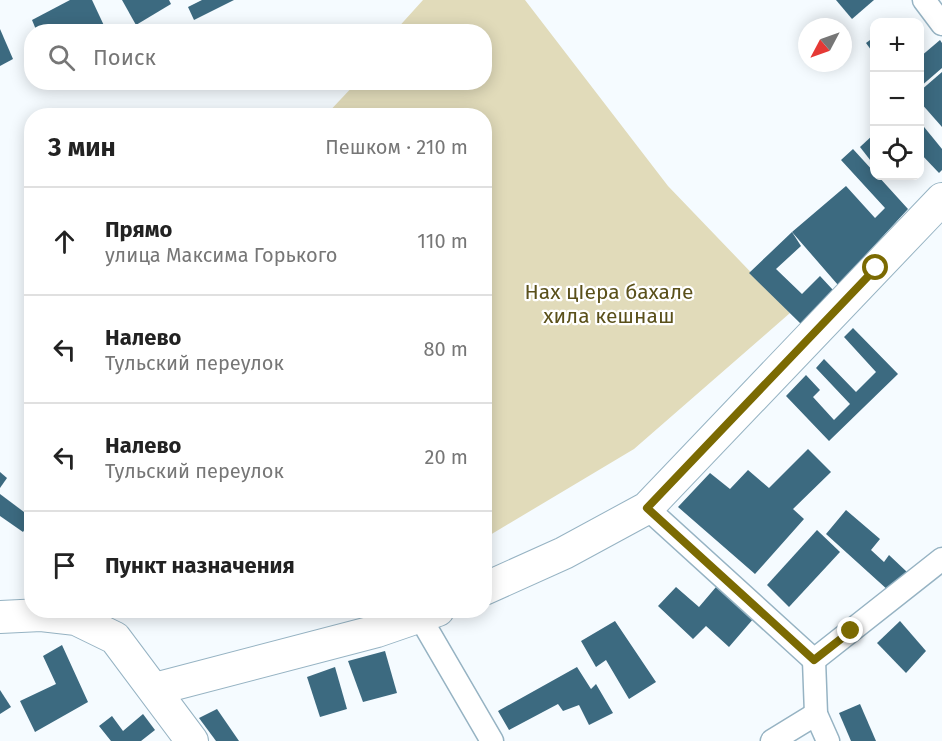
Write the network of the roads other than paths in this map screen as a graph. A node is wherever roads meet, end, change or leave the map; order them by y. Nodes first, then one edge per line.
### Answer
1 (924, 0) edge
2 (942, 24) edge
3 (942, 199) edge
4 (647, 508) junction
5 (942, 559) edge
6 (492, 586) edge
7 (1, 614) edge
8 (24, 616) edge
9 (61, 618) edge
10 (414, 618) edge
11 (431, 618) edge
12 (814, 660) junction
13 (155, 689) junction
14 (816, 714) junction
15 (192, 741) edge
16 (492, 741) edge
17 (772, 741) edge
18 (828, 741) edge

1 - 2 street
3 - 4 street
4 - 6 street
4 - 12 street
5 - 12 street
7 - 8 street
9 - 13 street
10 - 13 street
11 - 16 street
12 - 14 street
13 - 15 street
14 - 17 street
14 - 18 street

